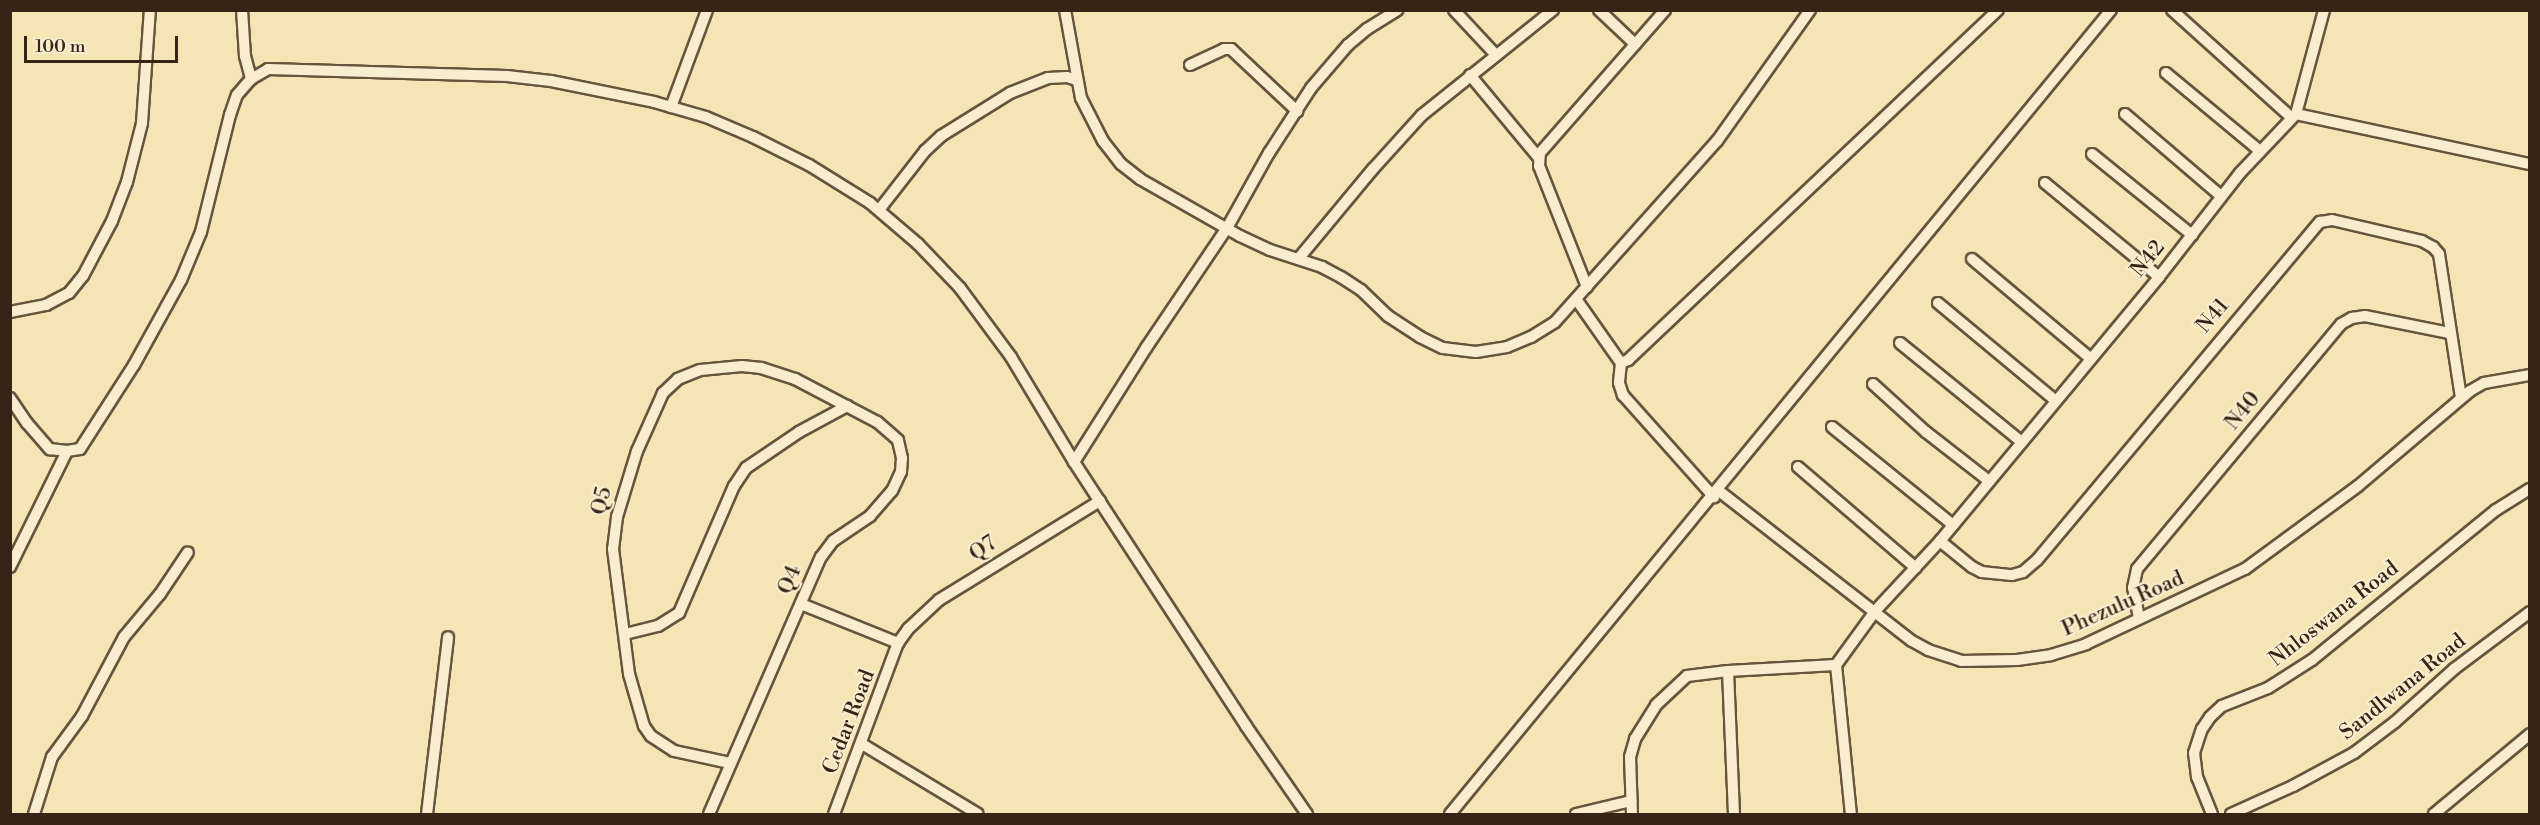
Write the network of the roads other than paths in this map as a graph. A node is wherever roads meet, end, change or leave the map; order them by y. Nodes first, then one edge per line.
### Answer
1 (150, 10) edge
2 (242, 10) edge
3 (707, 10) edge
4 (1065, 10) edge
5 (1398, 10) edge
6 (1454, 10) edge
7 (1553, 10) edge
8 (1599, 10) edge
9 (1665, 10) edge
10 (1810, 10) edge
11 (1998, 10) edge
12 (2111, 10) edge
13 (2172, 10) edge
14 (2324, 10) edge
15 (1635, 44) junction
16 (1496, 55) junction
17 (1190, 65) dead end
18 (2166, 73) dead end
19 (1470, 75) junction
20 (251, 79) junction
21 (1077, 80) junction
22 (671, 107) junction
23 (1298, 111) junction
24 (2125, 114) dead end
25 (2294, 116) junction
26 (2260, 151) junction
27 (2092, 154) dead end
28 (1539, 158) junction
29 (2529, 165) edge
30 (2045, 183) dead end
31 (2222, 196) junction
32 (879, 210) junction
33 (1227, 228) junction
34 (2192, 235) junction
35 (1299, 258) junction
36 (1972, 259) dead end
37 (2159, 277) junction
38 (1587, 287) junction
39 (1576, 299) junction
40 (1938, 303) dead end
41 (10, 312) edge
42 (2449, 333) junction
43 (1899, 343) dead end
44 (2091, 359) junction
45 (1621, 363) junction
46 (2529, 375) edge
47 (1873, 384) dead end
48 (10, 398) edge
49 (2461, 398) junction
50 (2056, 401) junction
51 (847, 406) junction
52 (1832, 427) dead end
53 (2022, 442) junction
54 (67, 452) junction
55 (1074, 462) junction
56 (1798, 466) dead end
57 (1989, 481) junction
58 (2529, 489) edge
59 (1717, 494) junction
60 (1100, 501) junction
61 (1953, 525) junction
62 (1940, 541) junction
63 (188, 552) dead end
64 (10, 567) edge
65 (1916, 568) junction
66 (801, 604) junction
67 (1875, 610) junction
68 (2529, 612) edge
69 (2139, 618) junction
70 (625, 634) junction
71 (448, 637) dead end
72 (898, 643) junction
73 (1836, 664) junction
74 (1728, 670) junction
75 (2529, 734) edge
76 (862, 744) junction
77 (730, 763) junction
78 (1631, 801) junction
79 (33, 814) edge
80 (427, 814) edge
81 (709, 814) edge
82 (834, 814) edge
83 (978, 814) edge
84 (1307, 814) edge
85 (1450, 814) edge
86 (1576, 814) edge
87 (1632, 814) edge
88 (1734, 814) edge
89 (1851, 814) edge
90 (2212, 814) edge
91 (2231, 814) edge
92 (2434, 814) edge

1 - 41 street
2 - 20 street
3 - 22 street
4 - 21 street
5 - 23 street
6 - 16 street
7 - 16 street
8 - 15 street
9 - 15 street
10 - 38 street
11 - 45 street
12 - 59 street
13 - 25 street
14 - 25 street
15 - 28 street
16 - 19 street
17 - 23 street
18 - 26 street
19 - 28 street
19 - 35 street
20 - 22 street
20 - 54 street
21 - 32 street
21 - 33 street
22 - 32 street
23 - 33 street
24 - 31 street
25 - 26 street, N42
25 - 29 street
26 - 31 street, N42
27 - 34 street
28 - 38 street
30 - 37 street
31 - 34 street, N42
32 - 55 street
33 - 35 street
33 - 55 street
34 - 37 street, N42
35 - 39 street
36 - 44 street
37 - 44 street, N42
38 - 39 street
39 - 45 street
40 - 50 street
42 - 49 street, N41
42 - 62 street, N41
42 - 69 street, N40
43 - 53 street
44 - 50 street, N42
45 - 59 street, Phezulu Road
46 - 49 street, Phezulu Road
47 - 57 street
48 - 54 street
49 - 69 street, Phezulu Road
50 - 53 street, N42
51 - 66 street, Q4
51 - 70 street
51 - 70 street, Q5
52 - 61 street
53 - 57 street, N42
54 - 64 street
55 - 60 street
56 - 65 street
57 - 61 street, N42
58 - 90 street, Nhloswana Road
59 - 67 street, Phezulu Road
59 - 85 street
60 - 72 street, Q7
60 - 84 street
61 - 62 street, N42
62 - 65 street, N42
63 - 79 street
65 - 67 street, N42
66 - 72 street
66 - 77 street, Q4
67 - 69 street, Phezulu Road
67 - 73 street, N42
68 - 91 street, Sandlwana Road
70 - 77 street, Q5
71 - 80 street
72 - 76 street, Cedar Road
73 - 74 street
73 - 89 street
74 - 78 street
74 - 88 street
75 - 92 street
76 - 82 street, Cedar Road
76 - 83 street
77 - 81 street, Q4
78 - 86 street
78 - 87 street

